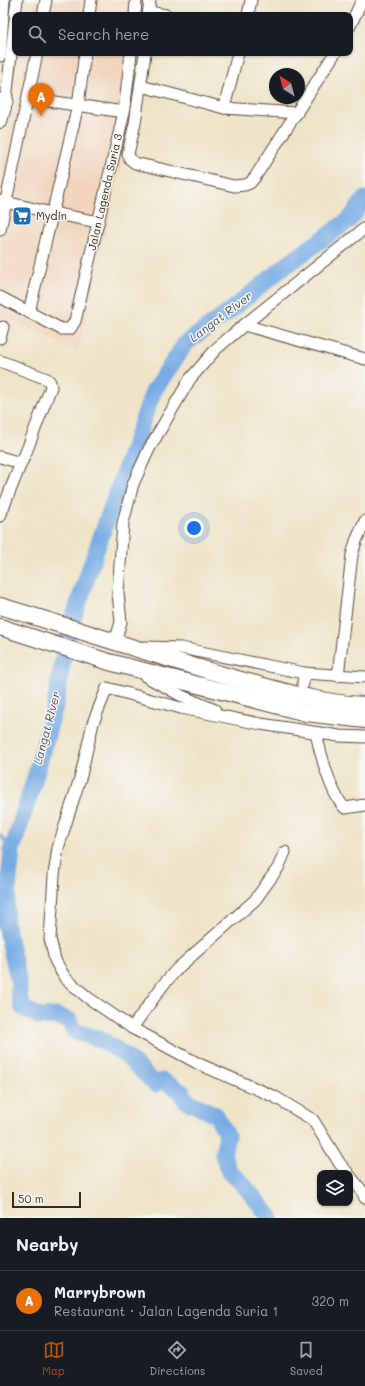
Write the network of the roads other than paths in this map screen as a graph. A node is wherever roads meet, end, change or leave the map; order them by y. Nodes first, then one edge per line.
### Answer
1 (4, 0) edge
2 (17, 0) edge
3 (46, 0) edge
4 (91, 0) edge
5 (136, 0) edge
6 (150, 0) edge
7 (251, 0) edge
8 (362, 0) edge
9 (15, 12) edge
10 (44, 12) edge
11 (89, 12) edge
12 (135, 12) edge
13 (149, 12) edge
14 (249, 12) edge
15 (353, 20) edge
16 (12, 39) edge
17 (0, 50) edge
18 (36, 56) edge
19 (84, 56) edge
20 (130, 56) edge
21 (145, 56) edge
22 (237, 56) edge
23 (333, 56) edge
24 (141, 86) junction
25 (28, 98) junction
26 (3, 100) edge
27 (78, 105) junction
28 (224, 108) junction
29 (124, 112) junction
30 (297, 113) junction
31 (0, 121) edge
32 (3, 202) edge
33 (52, 213) junction
34 (98, 222) junction
35 (365, 228) edge
36 (0, 230) edge
37 (0, 297) edge
38 (29, 312) junction
39 (244, 325) junction
40 (365, 359) edge
41 (0, 361) edge
42 (0, 456) edge
43 (20, 463) junction
44 (4, 496) edge
45 (0, 516) edge
46 (365, 521) edge
47 (0, 606) edge
48 (0, 627) edge
49 (117, 642) junction
50 (127, 666) junction
51 (338, 676) junction
52 (365, 677) edge
53 (365, 705) edge
54 (236, 719) junction
55 (365, 720) edge
56 (316, 733) junction
57 (365, 737) edge
58 (365, 805) edge
59 (285, 852) dead end
60 (132, 1028) junction
61 (345, 1170) edge
62 (353, 1180) edge
63 (364, 1193) edge

1 - 17 street
2 - 9 street
3 - 10 street
4 - 11 street
5 - 12 street
6 - 13 street
7 - 14 street
8 - 15 street
16 - 26 street
18 - 25 street
19 - 27 street
20 - 29 street, Jalan Lagenda Suria 3
21 - 24 street, Jalan Lagenda Suria 3
22 - 28 street
23 - 30 street
24 - 28 street
24 - 30 street, Jalan Lagenda Suria 3
25 - 27 street
25 - 32 street
26 - 31 main road
27 - 29 street
27 - 33 street
28 - 30 street
29 - 34 street, Jalan Lagenda Suria 3
32 - 33 street
32 - 36 street
33 - 34 street
33 - 38 street
34 - 38 street, Jalan Lagenda Suria 3
35 - 39 street
37 - 38 street
39 - 40 street
39 - 49 street
41 - 43 street
42 - 43 street
43 - 44 street
44 - 45 street
46 - 51 street
47 - 49 highway
48 - 50 highway
49 - 51 street
49 - 53 highway
50 - 54 street
50 - 55 highway
51 - 52 street
54 - 56 street
54 - 60 street
56 - 57 street
56 - 58 street
59 - 60 street
60 - 61 street
62 - 63 street

